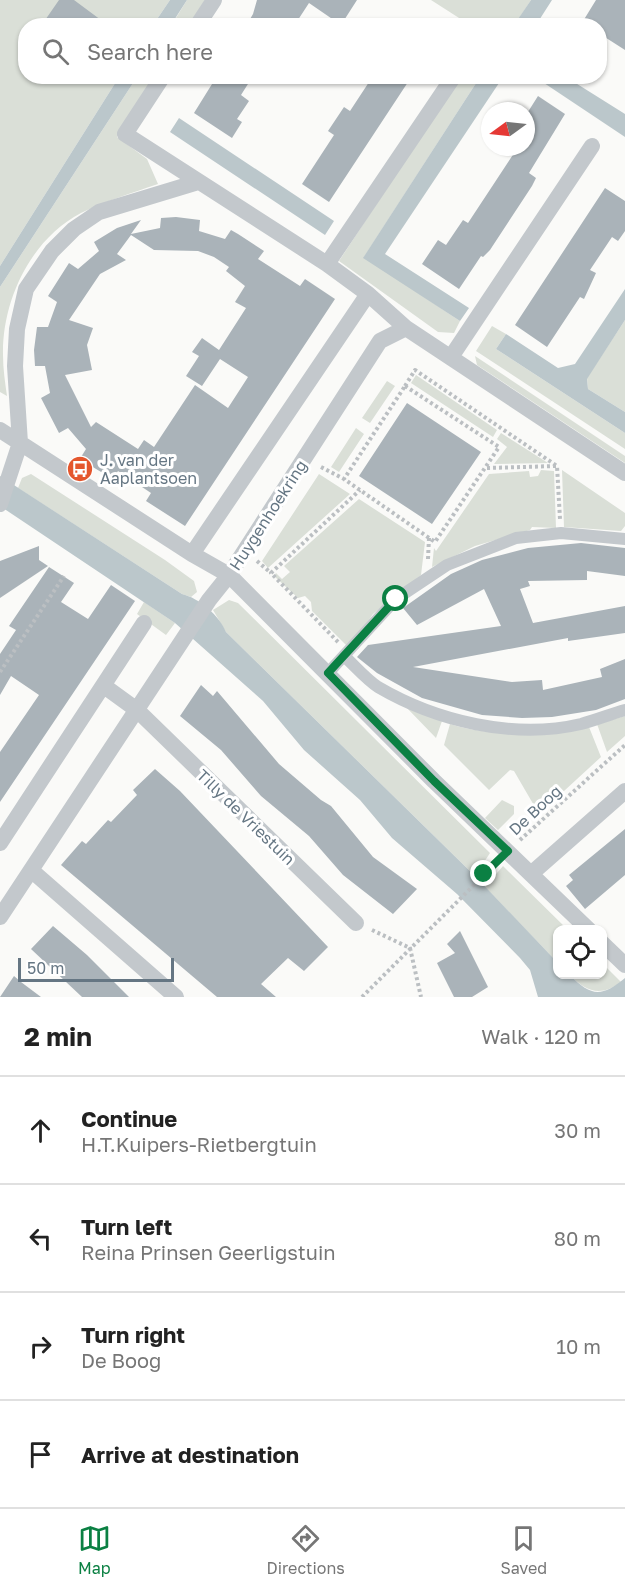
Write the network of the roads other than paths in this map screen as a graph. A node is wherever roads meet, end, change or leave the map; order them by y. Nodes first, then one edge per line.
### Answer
1 (214, 0) edge
2 (202, 18) edge
3 (158, 84) edge
4 (449, 84) edge
5 (592, 146) dead end
6 (198, 182) junction
7 (327, 264) junction
8 (368, 294) junction
9 (406, 328) junction
10 (451, 357) junction
11 (0, 430) edge
12 (20, 443) junction
13 (625, 473) edge
14 (0, 504) edge
15 (625, 539) edge
16 (192, 554) junction
17 (229, 574) junction
18 (144, 622) dead end
19 (346, 654) junction
20 (328, 673) junction
21 (104, 686) junction
22 (137, 710) junction
23 (625, 710) edge
24 (625, 791) edge
25 (0, 843) edge
26 (32, 870) junction
27 (532, 873) junction
28 (0, 917) edge
29 (356, 923) road end
30 (584, 925) edge
31 (607, 947) edge
32 (625, 965) edge
33 (176, 997) edge

1 - 2 street
3 - 6 street
4 - 7 street
5 - 10 street
6 - 7 street
6 - 12 street
7 - 8 street
8 - 9 street
8 - 16 street
9 - 10 street
9 - 17 street, Huygenhoekring
10 - 13 street
11 - 12 street
12 - 14 street
12 - 16 street
15 - 19 street
16 - 17 street
17 - 20 street
17 - 22 street, Huygenhoekring
18 - 21 street
19 - 20 street
19 - 23 street
20 - 27 street
21 - 22 street
21 - 25 street
22 - 26 street, Huygenhoekring
22 - 29 street, Tilly de Vriestuin
24 - 27 street
26 - 28 street, Huygenhoekring
26 - 33 street
27 - 30 street
31 - 32 street

